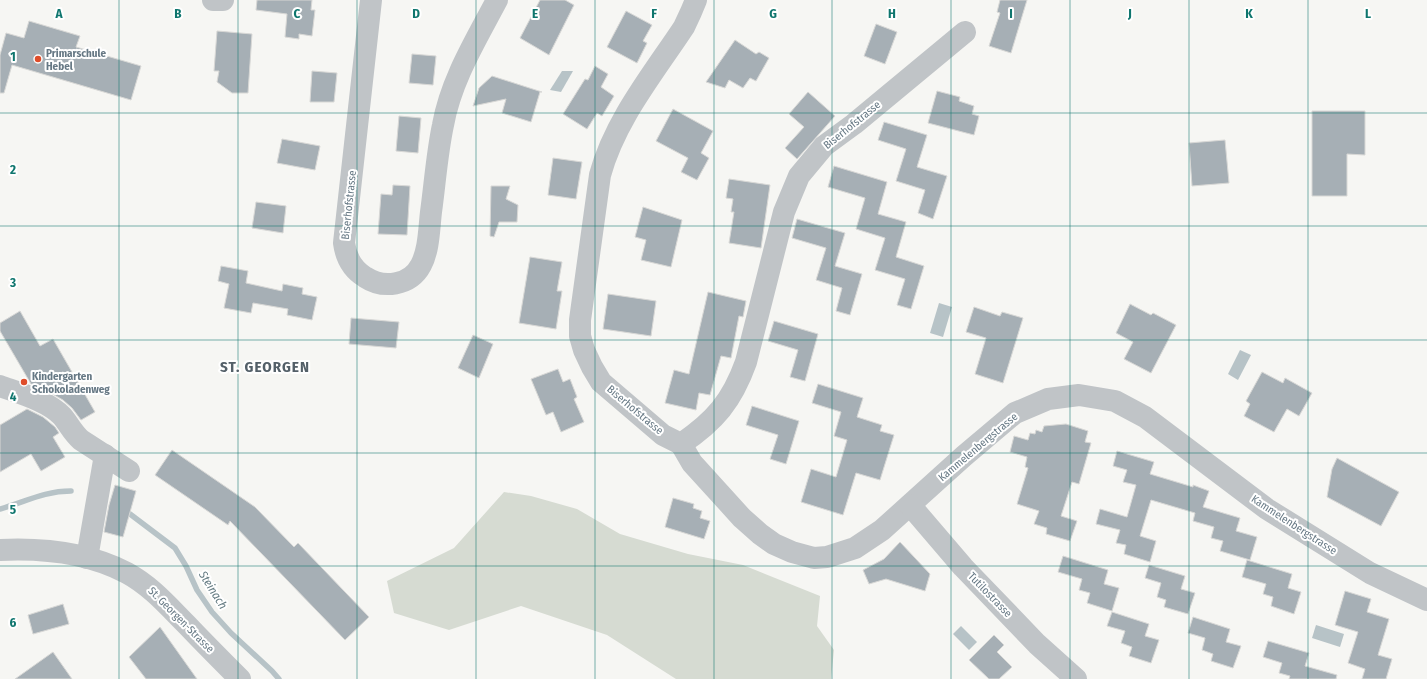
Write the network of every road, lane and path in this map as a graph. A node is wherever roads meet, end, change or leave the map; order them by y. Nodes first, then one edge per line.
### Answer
1 (213, 0) edge
2 (223, 0) edge
3 (371, 0) edge
4 (497, 0) edge
5 (696, 0) edge
6 (965, 32) dead end
7 (0, 386) edge
8 (681, 444) junction
9 (105, 455) junction
10 (129, 471) dead end
11 (910, 505) junction
12 (0, 550) edge
13 (87, 558) junction
14 (1427, 600) edge
15 (240, 679) edge
16 (1076, 679) edge

1 - 2 street
3 - 4 street, Biserhofstrasse
5 - 8 street, Biserhofstrasse
6 - 8 street, Biserhofstrasse
7 - 9 street
8 - 11 street, Kammelenbergstrasse
9 - 10 street
9 - 13 street
11 - 14 street, Kammelenbergstrasse
11 - 16 street, Tutilostrasse
12 - 13 street, St. Georgen-Strasse
13 - 15 street, St. Georgen-Strasse

